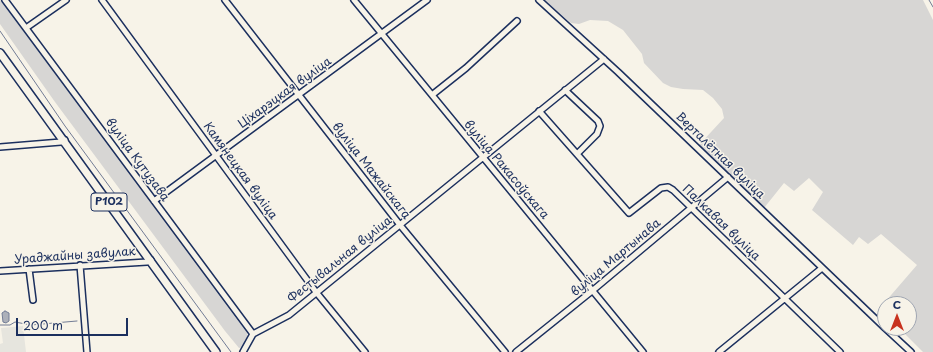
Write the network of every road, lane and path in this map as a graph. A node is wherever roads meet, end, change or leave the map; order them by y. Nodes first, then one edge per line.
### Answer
1 (5, 0) edge
2 (66, 0) edge
3 (102, 0) edge
4 (225, 0) edge
5 (354, 0) edge
6 (427, 0) edge
7 (539, 0) edge
8 (517, 21) dead end
9 (26, 28) junction
10 (382, 34) junction
11 (0, 53) edge
12 (604, 59) junction
13 (566, 90) junction
14 (299, 94) junction
15 (432, 95) junction
16 (538, 111) junction
17 (65, 140) junction
18 (0, 147) edge
19 (577, 154) junction
20 (216, 156) junction
21 (482, 158) junction
22 (728, 177) junction
23 (154, 201) junction
24 (691, 208) junction
25 (400, 225) junction
26 (151, 260) junction
27 (80, 265) junction
28 (822, 268) junction
29 (29, 269) junction
30 (0, 271) edge
31 (592, 291) junction
32 (316, 292) junction
33 (784, 298) junction
34 (33, 300) dead end
35 (877, 320) edge
36 (252, 334) junction
37 (894, 336) edge
38 (86, 352) edge
39 (216, 352) edge
40 (243, 352) edge
41 (365, 352) edge
42 (505, 352) edge
43 (516, 352) edge
44 (643, 352) edge
45 (719, 352) edge
46 (840, 352) edge
47 (911, 352) edge

1 - 9 street, вуліца Кутузава
2 - 9 street
3 - 20 street, Камянецкая вуліца
4 - 14 street, вуліца Мажайскага
5 - 10 street, вуліца Ракасоўскага
6 - 10 street, Ціхарэцкая вуліца
7 - 12 street, Верталётная вуліца
8 - 15 street
9 - 23 street, вуліца Кутузава
10 - 14 street, Ціхарэцкая вуліца
10 - 15 street, вуліца Ракасоўскага
11 - 17 main road, Р102
12 - 13 street, Фестывальная вуліца
12 - 22 street, Верталётная вуліца
13 - 16 street, Фестывальная вуліца
13 - 19 street
14 - 20 street, Ціхарэцкая вуліца
14 - 25 street, вуліца Мажайскага
15 - 21 street, вуліца Ракасоўскага
16 - 19 street, Палкавая вуліца
16 - 21 street, Фестывальная вуліца
17 - 18 street
17 - 26 main road, Р102
19 - 24 street, Палкавая вуліца
20 - 23 street, Ціхарэцкая вуліца
20 - 32 street, Камянецкая вуліца
21 - 25 street, Фестывальная вуліца
21 - 31 street, вуліца Ракасоўскага
22 - 24 street, вуліца Мартынава
22 - 28 street, Верталётная вуліца
23 - 36 street, вуліца Кутузава
24 - 31 street, вуліца Мартынава
24 - 33 street, Палкавая вуліца
25 - 32 street, Фестывальная вуліца
25 - 42 street, вуліца Мажайскага
26 - 27 street, Ураджайны завулак
26 - 39 main road, Р102
27 - 29 street, Ураджайны завулак
27 - 38 street
28 - 33 street
28 - 35 street, Верталётная вуліца
29 - 30 street, Ураджайны завулак
29 - 34 street
31 - 43 street, вуліца Мартынава
31 - 44 street, вуліца Ракасоўскага
32 - 36 street, Фестывальная вуліца
32 - 41 street, Камянецкая вуліца
33 - 45 street
33 - 46 street, Палкавая вуліца
36 - 40 street
37 - 47 street, Верталётная вуліца

